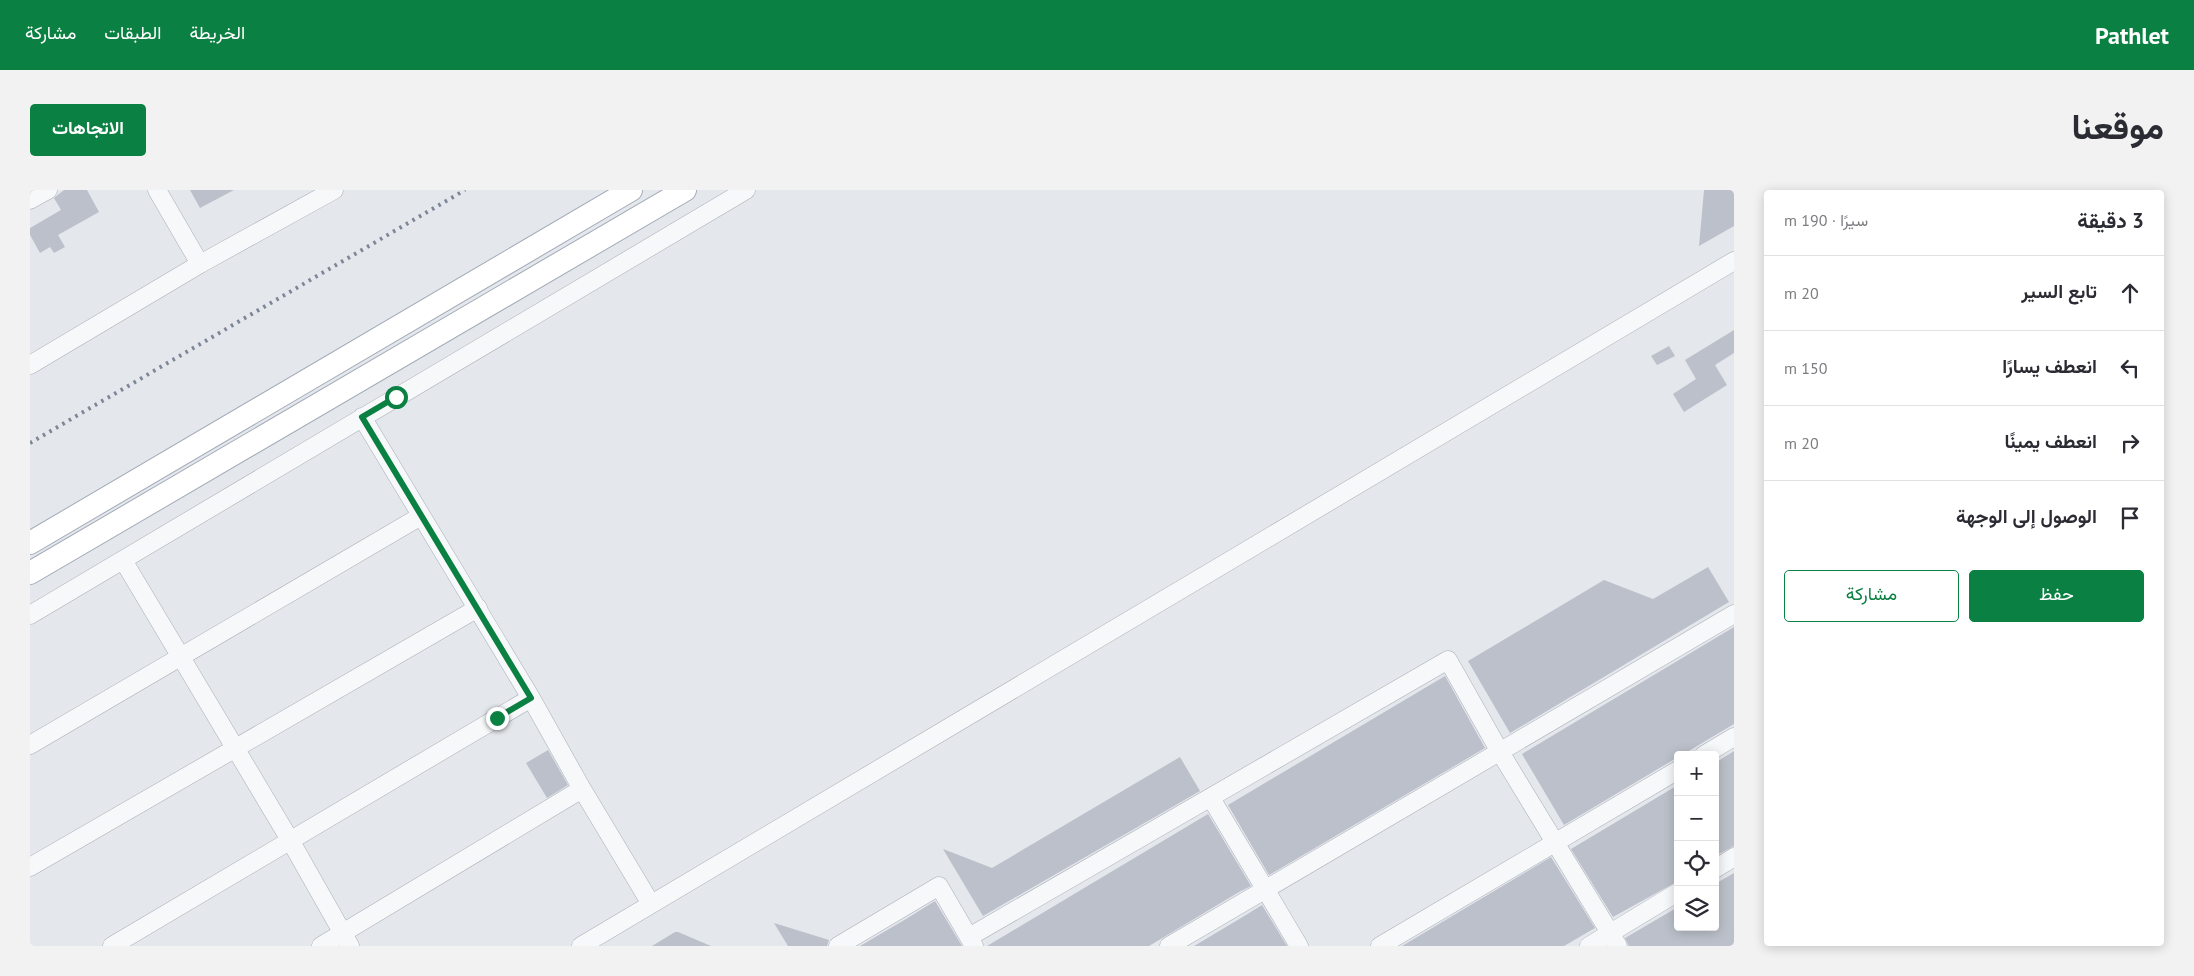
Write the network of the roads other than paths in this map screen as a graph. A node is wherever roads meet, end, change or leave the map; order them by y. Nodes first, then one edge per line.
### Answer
1 (48, 190) edge
2 (158, 190) edge
3 (334, 190) edge
4 (631, 190) edge
5 (684, 190) edge
6 (746, 190) edge
7 (30, 200) edge
8 (1734, 261) edge
9 (200, 264) junction
10 (30, 365) edge
11 (362, 417) junction
12 (421, 516) junction
13 (30, 542) edge
14 (123, 560) junction
15 (30, 573) edge
16 (478, 608) junction
17 (1734, 614) edge
18 (30, 615) edge
19 (181, 657) junction
20 (531, 698) junction
21 (1734, 737) edge
22 (30, 745) edge
23 (236, 750) junction
24 (1711, 751) edge
25 (1500, 752) junction
26 (1674, 772) edge
27 (582, 789) junction
28 (1212, 798) junction
29 (290, 840) junction
30 (1555, 843) junction
31 (1734, 857) edge
32 (1719, 866) edge
33 (30, 867) edge
34 (1265, 889) junction
35 (1674, 895) edge
36 (651, 904) junction
37 (346, 940) edge
38 (1614, 940) edge
39 (971, 942) edge
40 (112, 946) edge
41 (321, 946) edge
42 (581, 946) edge
43 (838, 946) edge
44 (1169, 946) edge
45 (1299, 946) edge
46 (1380, 946) edge
47 (1589, 946) edge

1 - 7 street
2 - 9 street
3 - 9 street
4 - 13 main road
5 - 15 main road
6 - 11 street
8 - 36 street
9 - 10 street
11 - 12 street
11 - 14 street
12 - 16 street
12 - 19 street
14 - 18 street
14 - 19 street
16 - 20 street
16 - 23 street
17 - 25 street
19 - 22 street
19 - 23 street
20 - 27 street
20 - 29 street
21 - 24 street
23 - 29 street
23 - 33 street
25 - 28 street
25 - 30 street
25 - 34 street
26 - 30 street
27 - 36 street
27 - 37 street
28 - 34 street
28 - 39 street
29 - 37 street
29 - 40 street
30 - 38 street
30 - 46 street
31 - 32 street
34 - 44 street
34 - 45 street
35 - 38 street
36 - 42 street
37 - 41 street
38 - 47 street
39 - 43 street

